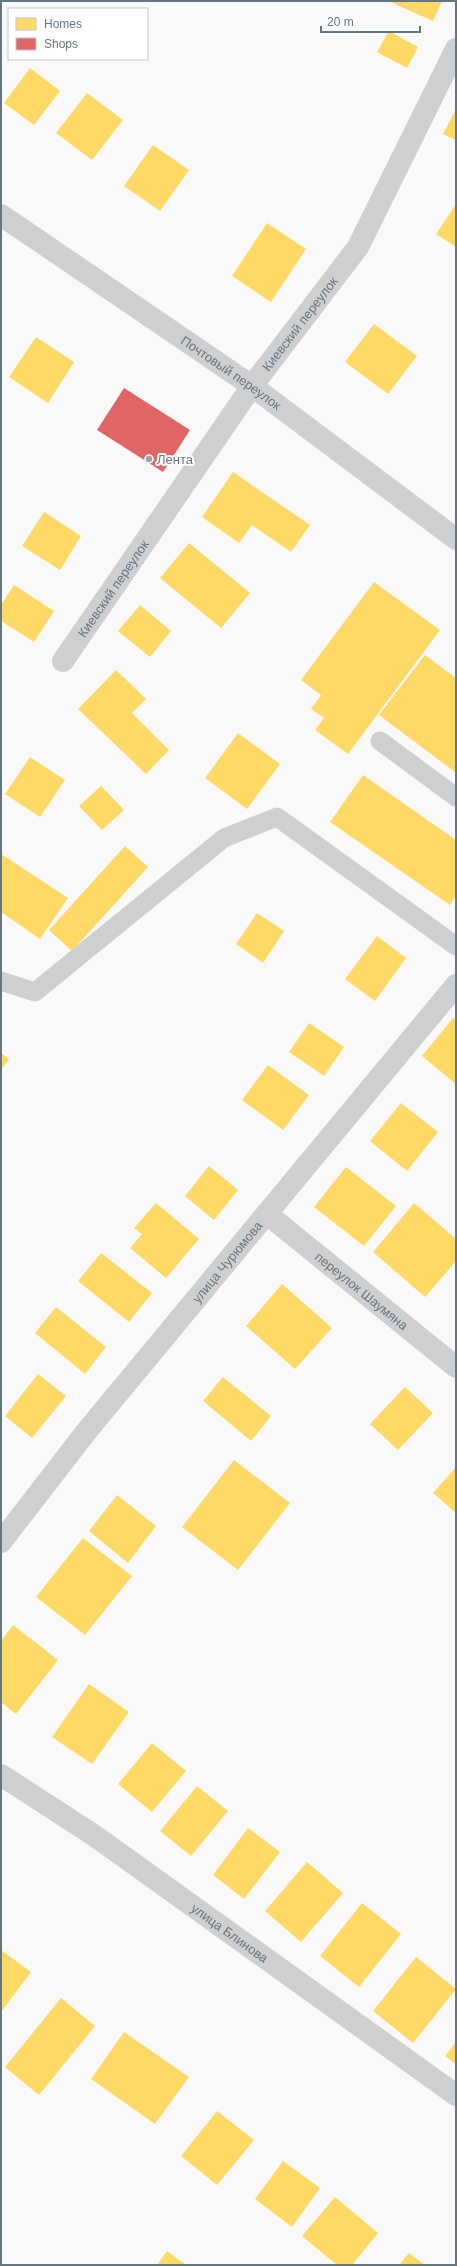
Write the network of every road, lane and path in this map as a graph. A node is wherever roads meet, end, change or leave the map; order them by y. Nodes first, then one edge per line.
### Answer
1 (456, 49) edge
2 (1, 215) edge
3 (252, 386) junction
4 (456, 540) edge
5 (63, 661) dead end
6 (380, 741) dead end
7 (456, 797) edge
8 (456, 946) edge
9 (1, 981) edge
10 (456, 984) edge
11 (267, 1214) junction
12 (456, 1367) edge
13 (1, 1542) edge
14 (1, 1775) edge
15 (456, 2095) edge

1 - 3 street, Киевский переулок
2 - 3 street, Почтовый переулок
3 - 4 street, Почтовый переулок
3 - 5 street, Киевский переулок
6 - 7 lane
8 - 9 lane
10 - 11 street, улица Чурюмова
11 - 12 street, переулок Шаумяна
11 - 13 street, улица Чурюмова
14 - 15 street, улица Блинова

